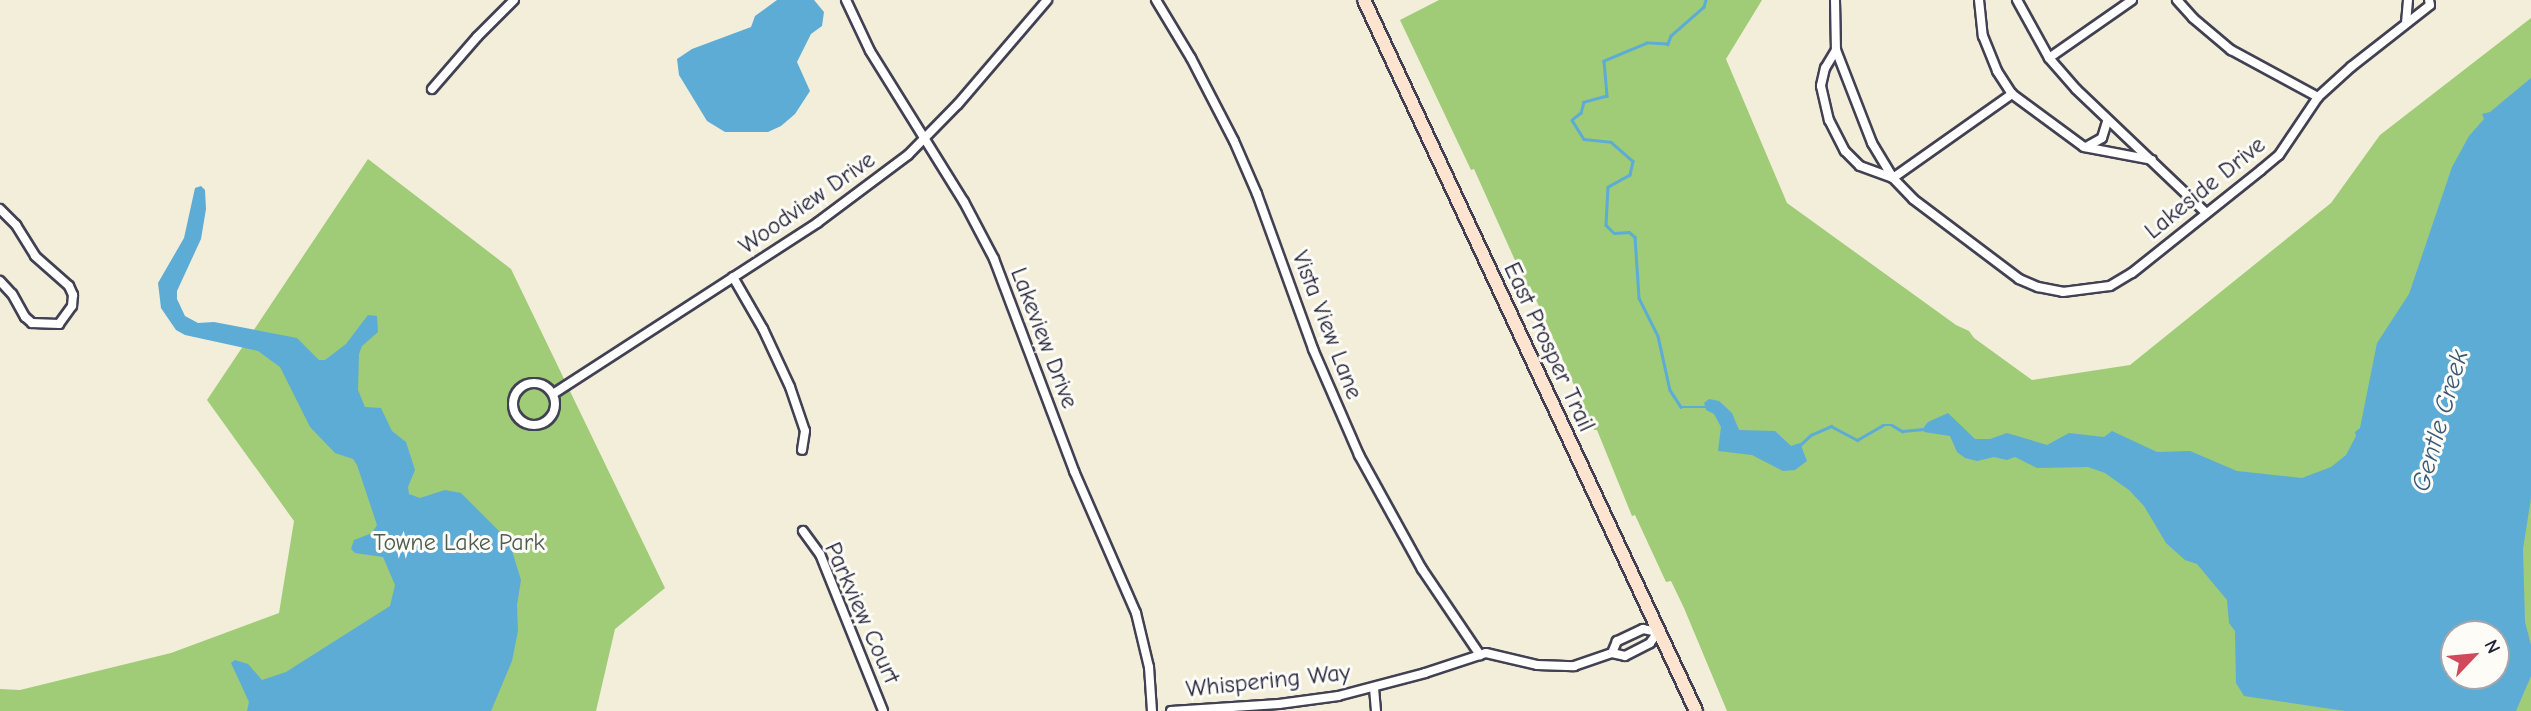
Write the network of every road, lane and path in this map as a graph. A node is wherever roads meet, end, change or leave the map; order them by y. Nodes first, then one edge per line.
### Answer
1 (514, 0) edge
2 (846, 0) edge
3 (1046, 0) edge
4 (1156, 0) edge
5 (1364, 0) edge
6 (1835, 0) edge
7 (1979, 0) edge
8 (2017, 0) edge
9 (2132, 0) edge
10 (2177, 0) edge
11 (2408, 0) edge
12 (2429, 0) edge
13 (2406, 23) junction
14 (1836, 50) junction
15 (2049, 58) junction
16 (432, 89) dead end
17 (2012, 94) junction
18 (2318, 97) junction
19 (2107, 122) junction
20 (926, 137) junction
21 (2084, 148) junction
22 (2152, 160) junction
23 (1893, 178) junction
24 (0, 209) edge
25 (2206, 213) junction
26 (733, 277) junction
27 (0, 281) edge
28 (553, 394) junction
29 (802, 450) dead end
30 (803, 531) dead end
31 (1658, 632) junction
32 (1612, 653) junction
33 (1480, 655) junction
34 (1374, 688) junction
35 (883, 711) edge
36 (1152, 711) edge
37 (1171, 711) edge
38 (1376, 711) edge
39 (1696, 711) edge

1 - 16 street
2 - 20 street, Lakeview Drive
3 - 20 street, Woodview Drive
4 - 33 street, Vista View Lane
5 - 31 main road, East Prosper Trail
6 - 14 street
7 - 17 street
8 - 15 street
9 - 15 street
10 - 18 street
11 - 13 street
12 - 13 street, Lakeside Drive
13 - 18 street, Lakeside Drive
14 - 23 street
14 - 23 street
15 - 19 street
17 - 21 street
17 - 23 street
18 - 25 street, Lakeside Drive
19 - 21 street
19 - 22 street
20 - 26 street, Woodview Drive
20 - 36 street, Lakeview Drive
21 - 22 street
22 - 25 street
23 - 25 street, Lakeside Drive
24 - 27 street
26 - 28 street, Woodview Drive
26 - 29 street
28 - 28 street
30 - 35 street, Parkview Court
31 - 32 street, Whispering Way
31 - 32 street, Whispering Way
31 - 39 main road, East Prosper Trail
32 - 33 street, Whispering Way
33 - 34 street, Whispering Way
34 - 37 street, Whispering Way
34 - 38 street

